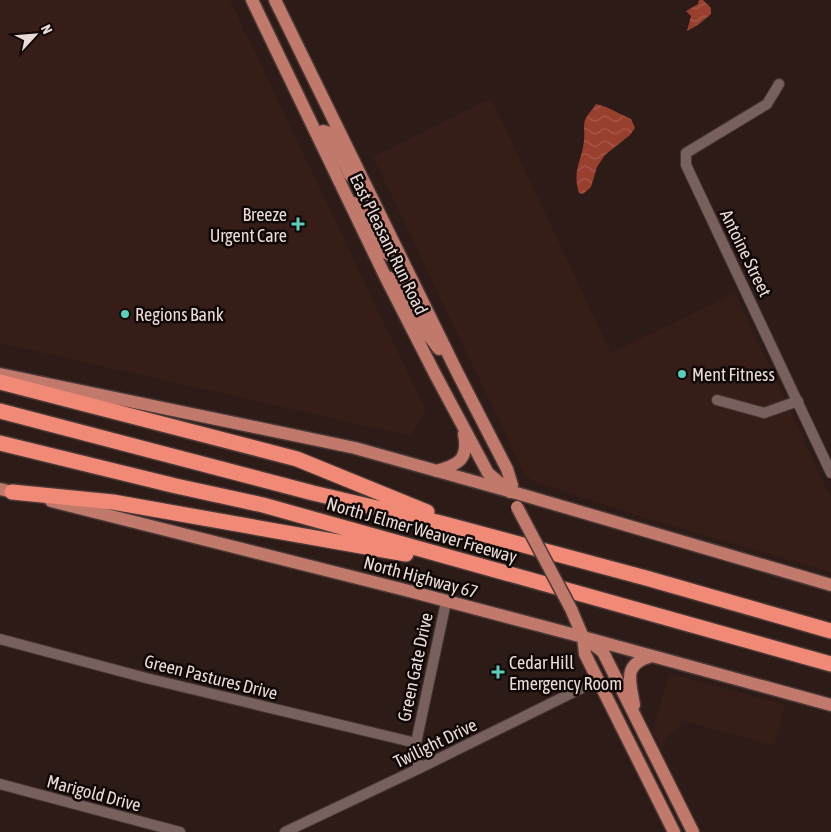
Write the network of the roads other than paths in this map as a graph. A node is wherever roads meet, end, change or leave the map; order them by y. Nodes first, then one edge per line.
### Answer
1 (252, 0) edge
2 (275, 0) edge
3 (779, 84) dead end
4 (317, 134) junction
5 (335, 172) junction
6 (370, 194) junction
7 (403, 263) junction
8 (385, 276) junction
9 (457, 372) junction
10 (0, 374) edge
11 (0, 382) edge
12 (716, 400) dead end
13 (798, 401) junction
14 (0, 412) edge
15 (463, 427) junction
16 (0, 443) edge
17 (435, 471) junction
18 (831, 473) edge
19 (6, 491) edge
20 (510, 492) junction
21 (486, 536) junction
22 (500, 571) junction
23 (831, 585) edge
24 (446, 602) junction
25 (831, 631) edge
26 (584, 637) junction
27 (0, 639) edge
28 (653, 656) junction
29 (831, 664) edge
30 (598, 680) junction
31 (831, 706) edge
32 (637, 720) junction
33 (416, 744) junction
34 (420, 768) junction
35 (0, 784) edge
36 (180, 832) edge
37 (285, 832) edge
38 (674, 832) edge
39 (694, 832) edge

1 - 4 main road, East Pleasant Run Road
2 - 6 main road, East Pleasant Run Road
3 - 13 street, Antoine Street
4 - 5 main road, East Pleasant Run Road
4 - 6 main road
5 - 7 main road
5 - 8 main road, East Pleasant Run Road
6 - 7 main road, East Pleasant Run Road
7 - 9 main road, East Pleasant Run Road
8 - 9 main road
8 - 15 main road, East Pleasant Run Road
9 - 20 main road, East Pleasant Run Road
10 - 17 main road
11 - 21 highway
12 - 13 street
13 - 18 street, Antoine Street
14 - 21 highway, North J Elmer Weaver Freeway
15 - 17 main road
15 - 20 main road, East Pleasant Run Road
16 - 22 highway, North J Elmer Weaver Freeway
17 - 20 main road
19 - 22 highway
19 - 24 main road, North Highway 67
20 - 23 main road
20 - 26 main road, East Pleasant Run Road, bridge
21 - 25 highway, North J Elmer Weaver Freeway
22 - 29 highway, North J Elmer Weaver Freeway
24 - 26 main road, North Highway 67
24 - 33 street, Green Gate Drive
26 - 28 main road, North Highway 67
26 - 30 main road, East Pleasant Run Road
26 - 32 main road, East Pleasant Run Road
27 - 33 street, Green Pastures Drive
28 - 31 main road, North Highway 67
28 - 32 main road
30 - 34 street, Twilight Drive
30 - 38 main road, East Pleasant Run Road
32 - 39 main road, East Pleasant Run Road
33 - 34 street, Green Gate Drive
34 - 37 street, Twilight Drive
35 - 36 street, Marigold Drive

